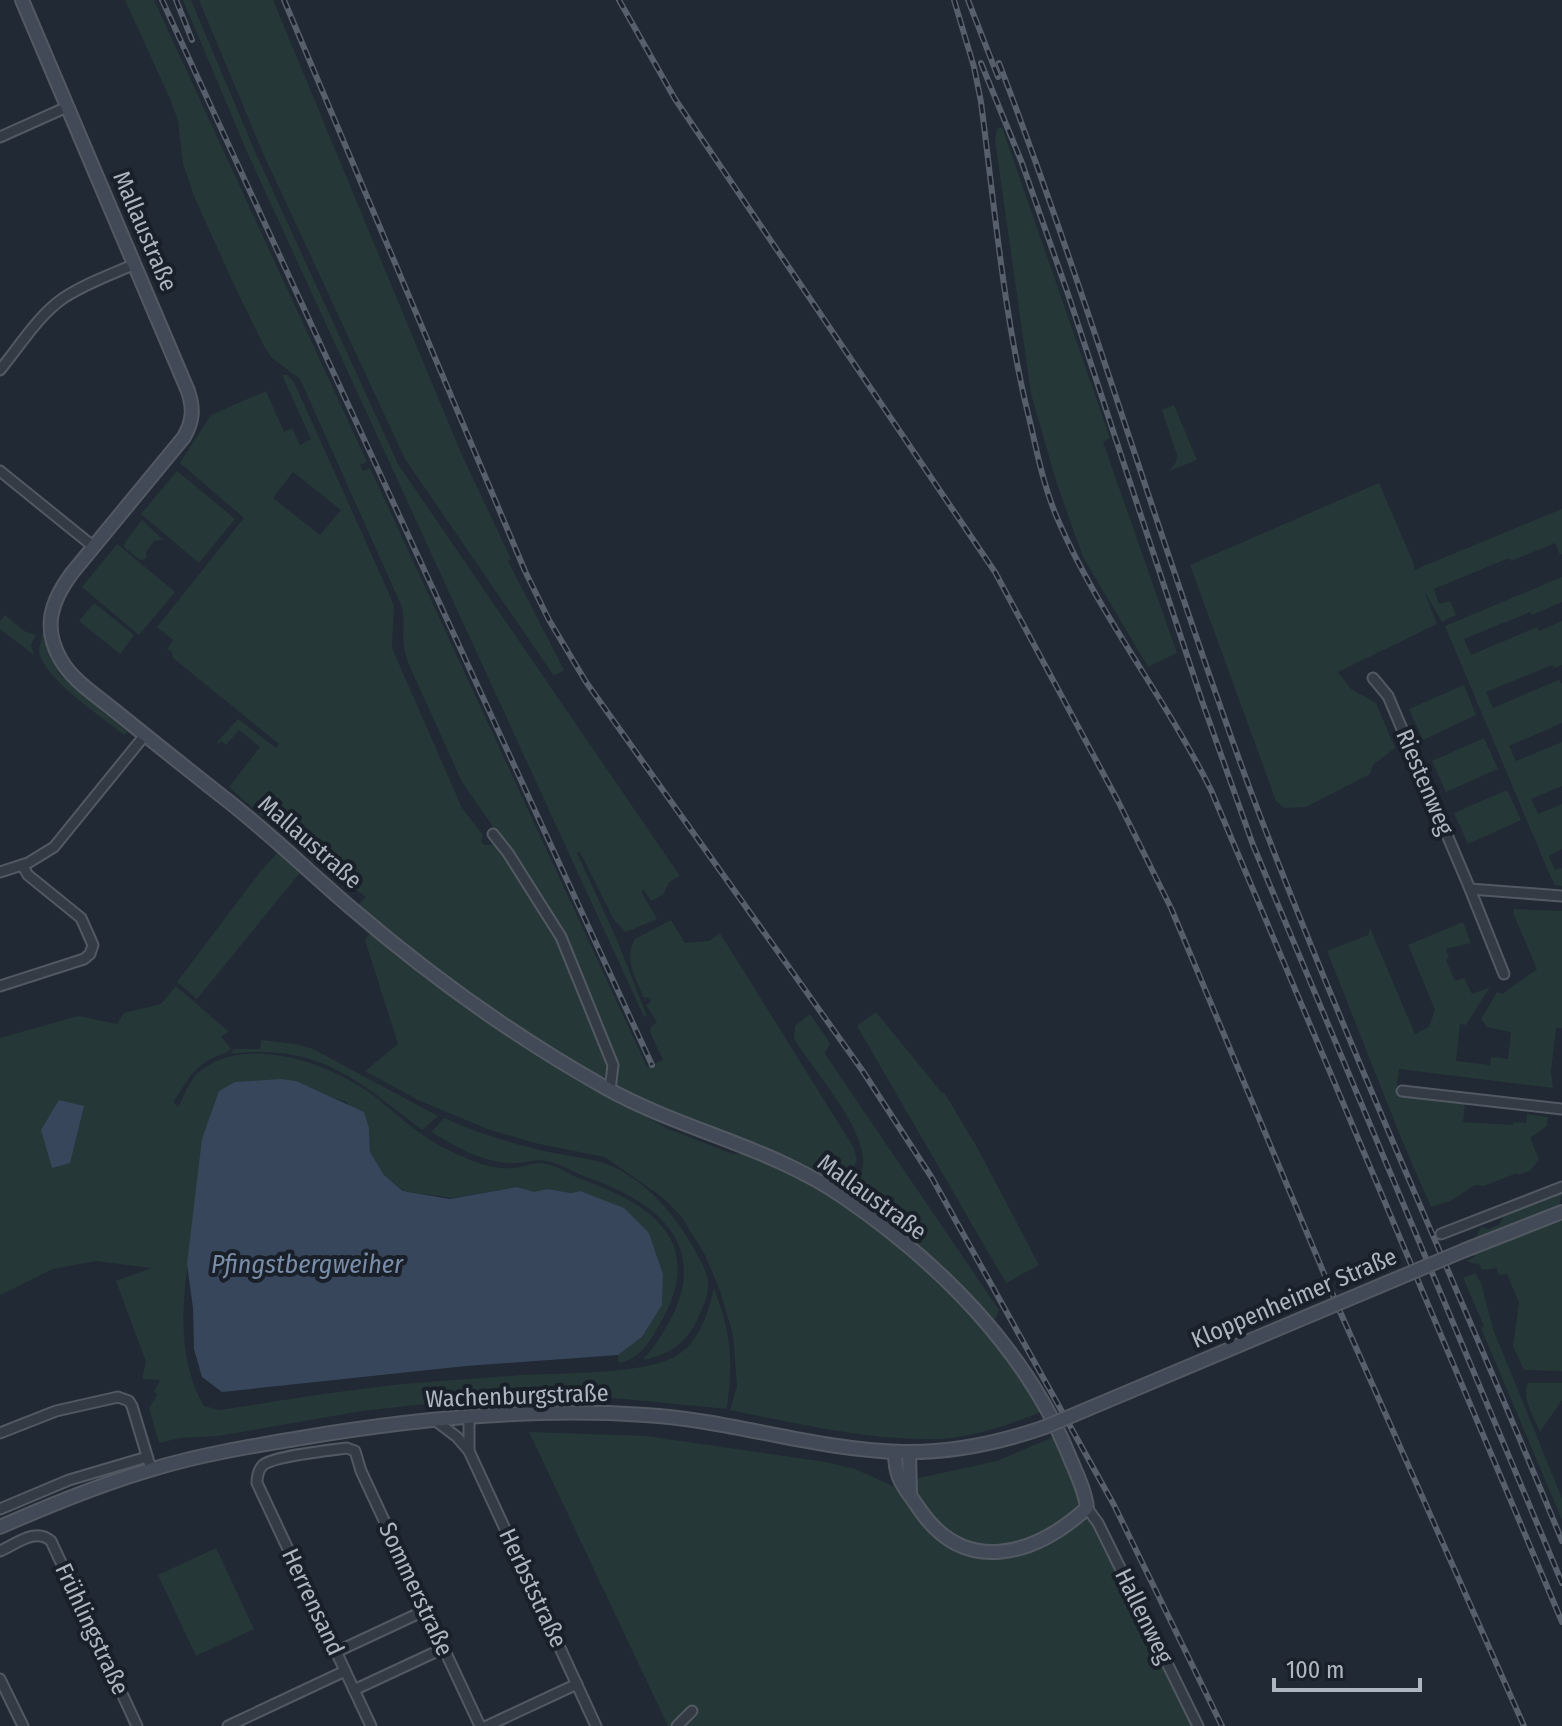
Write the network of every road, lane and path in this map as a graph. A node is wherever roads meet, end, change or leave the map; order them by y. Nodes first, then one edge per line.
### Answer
1 (22, 0) edge
2 (67, 107) junction
3 (0, 137) edge
4 (135, 264) junction
5 (0, 370) edge
6 (0, 471) edge
7 (94, 547) junction
8 (1373, 678) dead end
9 (145, 735) junction
10 (493, 834) dead end
11 (22, 865) junction
12 (0, 872) edge
13 (1470, 889) junction
14 (1562, 896) edge
15 (1504, 974) dead end
16 (0, 986) edge
17 (610, 1090) junction
18 (1402, 1091) dead end
19 (1562, 1109) edge
20 (1562, 1187) edge
21 (1562, 1212) edge
22 (1441, 1234) dead end
23 (465, 1417) junction
24 (436, 1421) junction
25 (1045, 1427) joint
26 (0, 1433) edge
27 (457, 1437) junction
28 (469, 1451) junction
29 (895, 1452) junction
30 (909, 1452) junction
31 (149, 1463) junction
32 (256, 1478) joint
33 (910, 1494) junction
34 (1087, 1508) junction
35 (0, 1509) edge
36 (0, 1527) edge
37 (0, 1551) edge
38 (426, 1610) junction
39 (444, 1648) junction
40 (336, 1652) junction
41 (345, 1671) junction
42 (0, 1679) edge
43 (577, 1684) junction
44 (354, 1690) junction
45 (692, 1711) dead end
46 (23, 1726) edge
47 (137, 1726) edge
48 (228, 1726) edge
49 (371, 1726) edge
50 (480, 1726) edge
51 (487, 1726) edge
52 (596, 1726) edge
53 (677, 1726) edge
54 (1198, 1726) edge

1 - 2 street, Mallaustraße
2 - 3 street
2 - 4 street, Mallaustraße
4 - 5 street
4 - 7 street, Mallaustraße
6 - 7 street
7 - 9 street, Mallaustraße
8 - 13 street, Riestenweg
9 - 11 street
9 - 17 street, Mallaustraße
10 - 17 street
11 - 12 street
11 - 16 street
13 - 14 street
13 - 15 street, Riestenweg
17 - 34 street, Mallaustraße
18 - 19 street
20 - 22 street
21 - 25 street, Kloppenheimer Straße, bridge
23 - 24 street, Wachenburgstraße
23 - 27 street
23 - 28 street, Herbststraße
23 - 29 street, Wachenburgstraße
24 - 27 street, Herbststraße
24 - 31 street, Wachenburgstraße
25 - 30 street, Wachenburgstraße
26 - 31 street
27 - 28 street, Herbststraße
28 - 43 street, Herbststraße
29 - 30 street, Wachenburgstraße
29 - 33 street
30 - 33 street
31 - 35 street, Wachenburgstraße
31 - 36 street, Wachenburgstraße
32 - 38 street, Sommerstraße
32 - 40 street, Herrensand
33 - 34 street
34 - 54 street, Hallenweg
37 - 47 street, Frühlingstraße
38 - 39 street, Sommerstraße
38 - 40 street
39 - 44 street
39 - 50 street, Sommerstraße
40 - 41 street, Herrensand
41 - 44 street, Herrensand
41 - 48 street
42 - 46 street
43 - 51 street
43 - 52 street, Herbststraße
44 - 49 street, Herrensand
45 - 53 street

